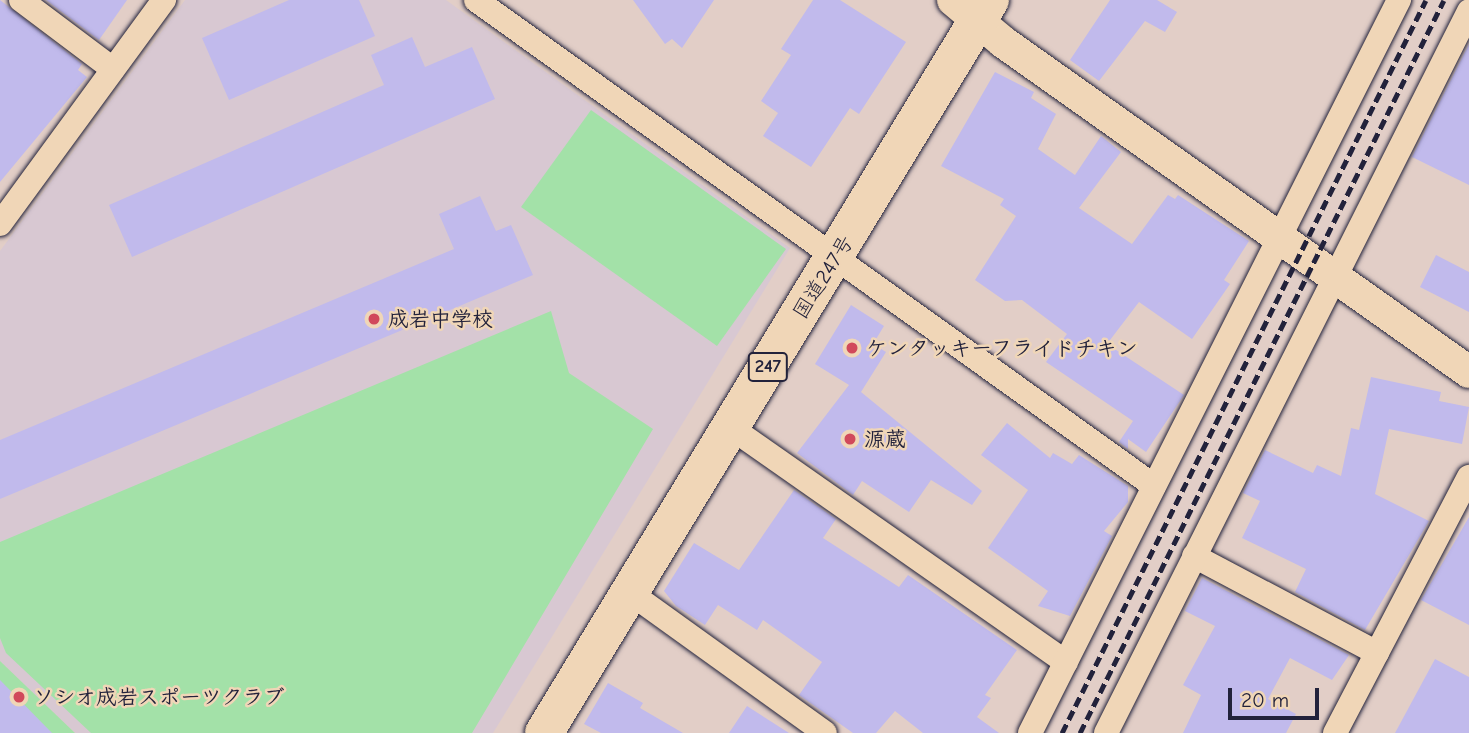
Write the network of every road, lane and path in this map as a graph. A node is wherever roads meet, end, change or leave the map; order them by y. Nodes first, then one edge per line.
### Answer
1 (21, 0) edge
2 (164, 0) edge
3 (476, 0) edge
4 (1399, 0) edge
5 (974, 7) edge
6 (1469, 11) edge
7 (113, 69) junction
8 (0, 224) edge
9 (1279, 237) junction
10 (835, 258) junction
11 (1335, 276) junction
12 (1469, 372) edge
13 (730, 427) junction
14 (1469, 477) edge
15 (1154, 486) junction
16 (1195, 556) junction
17 (629, 592) junction
18 (1377, 653) junction
19 (1066, 662) junction
20 (544, 733) edge
21 (825, 733) edge
22 (1030, 733) edge
23 (1106, 733) edge
24 (1335, 733) edge

1 - 7 street
2 - 7 street
3 - 10 street
4 - 9 street
5 - 9 street
5 - 10 highway, 国道247号 / 247
6 - 11 street
7 - 8 street
9 - 11 street
9 - 15 street
10 - 13 highway, 国道247号 / 247
10 - 15 street
11 - 12 street
11 - 16 street
13 - 17 highway, 国道247号 / 247
13 - 19 street
14 - 18 street
15 - 19 street
16 - 18 street
16 - 23 street
17 - 20 highway, 国道247号 / 247
17 - 21 street
18 - 24 street
19 - 22 street

